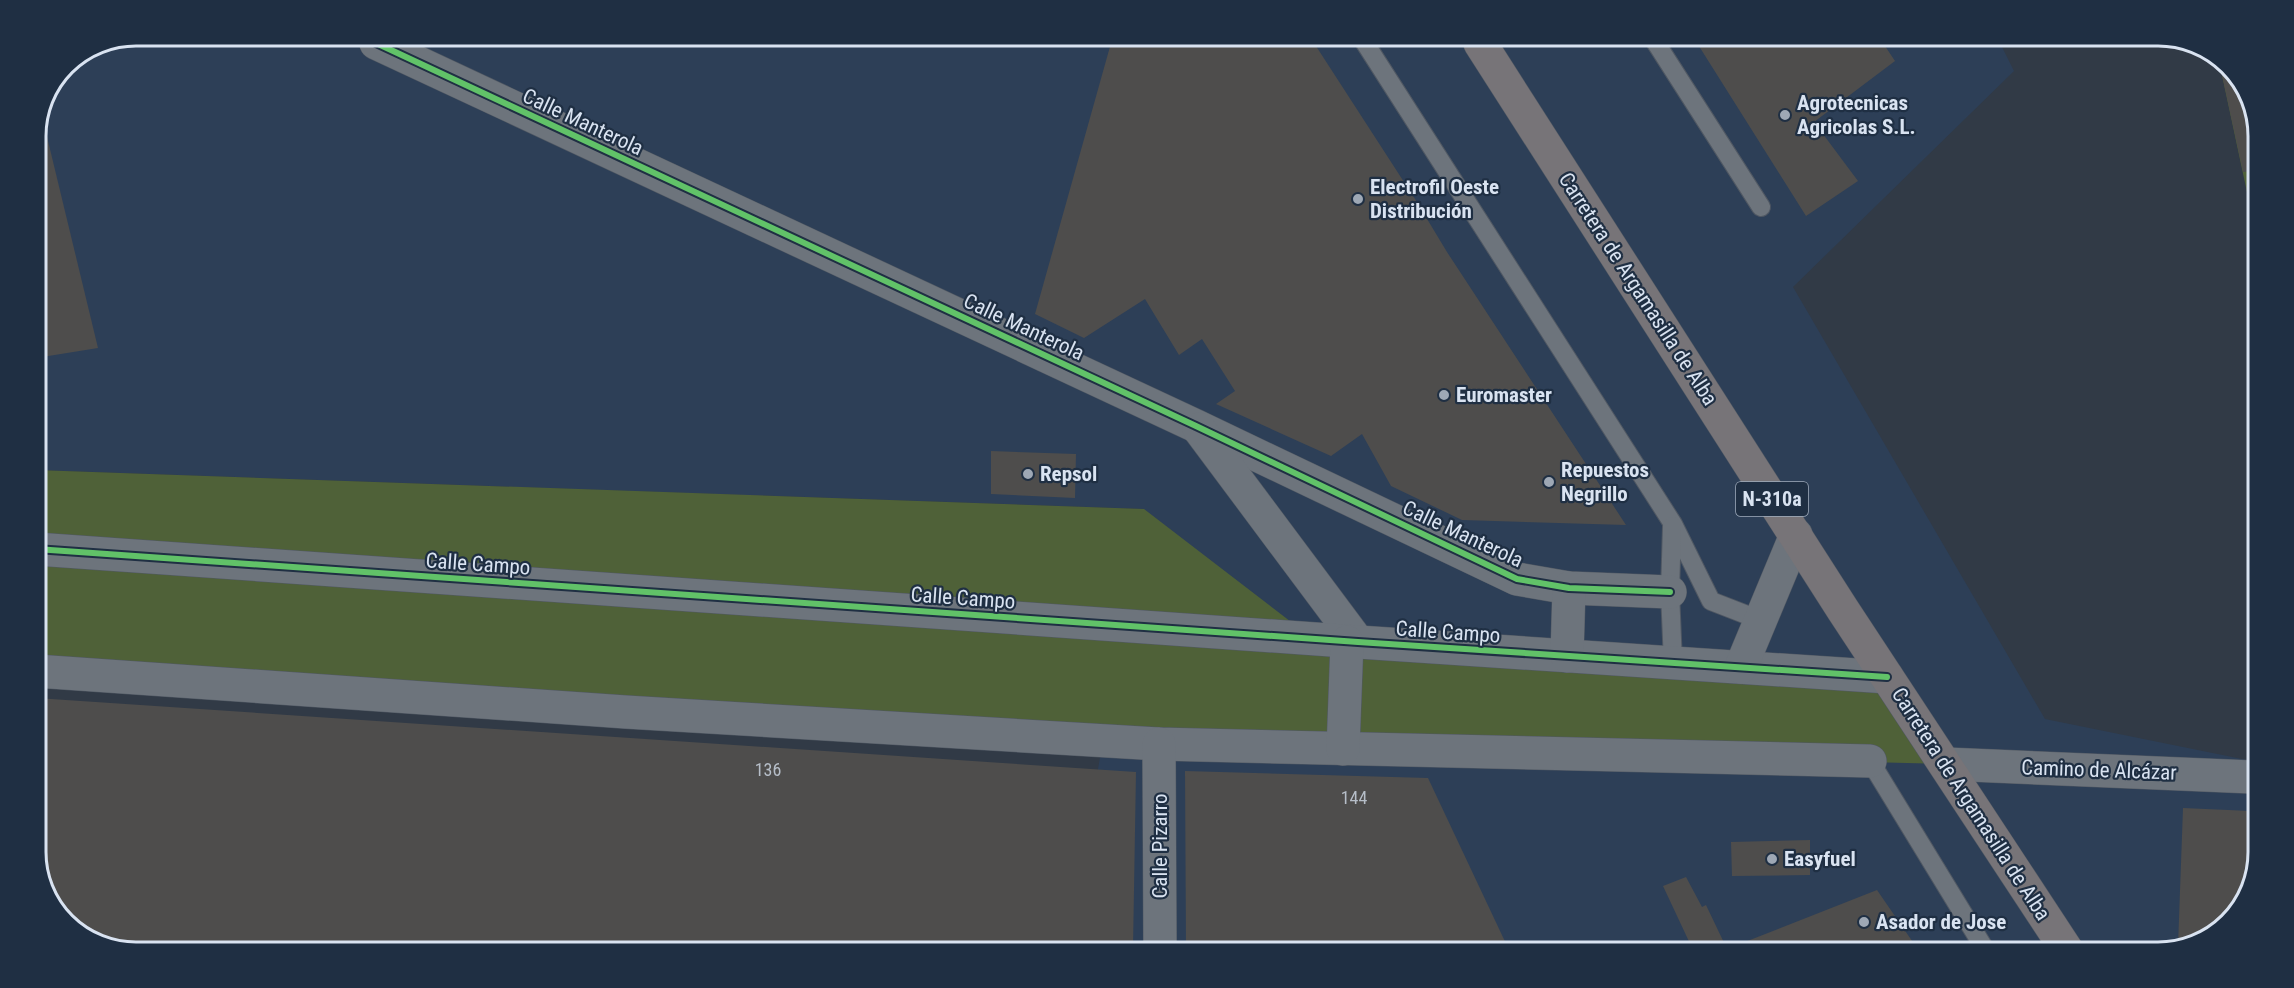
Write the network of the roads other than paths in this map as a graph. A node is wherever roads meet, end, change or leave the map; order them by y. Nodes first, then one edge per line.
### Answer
1 (380, 46) edge
2 (1366, 46) edge
3 (1485, 46) edge
4 (1657, 46) edge
5 (1761, 207) dead end
6 (1196, 426) junction
7 (1672, 524) junction
8 (1796, 535) junction
9 (47, 550) edge
10 (1569, 588) junction
11 (1670, 592) junction
12 (1760, 620) junction
13 (1352, 642) junction
14 (1567, 656) junction
15 (1673, 663) junction
16 (1741, 667) junction
17 (47, 672) edge
18 (1887, 677) junction
19 (1159, 744) junction
20 (1343, 748) junction
21 (1870, 761) joint
22 (1946, 764) junction
23 (2248, 777) edge
24 (1160, 942) edge
25 (1981, 942) edge
26 (2062, 942) edge

1 - 6 street, Calle Manterola
2 - 7 lane
3 - 8 highway, Carretera de Argamasilla de Alba / N-310a
4 - 5 lane
6 - 10 street, Calle Manterola
6 - 13 street, Calle Manterola
7 - 11 lane
7 - 12 lane
8 - 12 street
8 - 18 highway, Carretera de Argamasilla de Alba / N-310a
9 - 13 street, Calle Campo
10 - 11 street, Calle Manterola
10 - 14 street
11 - 15 lane
12 - 16 street
13 - 14 street, Calle Campo
13 - 20 street
14 - 15 street, Calle Campo
15 - 16 street, Calle Campo
16 - 18 street, Calle Campo
17 - 19 street
18 - 22 highway, Carretera de Argamasilla de Alba / N-310a
19 - 20 street
19 - 24 street, Calle Pizarro
20 - 21 street
21 - 25 lane
22 - 23 street, Camino de Alcázar
22 - 26 highway, Carretera de Argamasilla de Alba / N-310a

